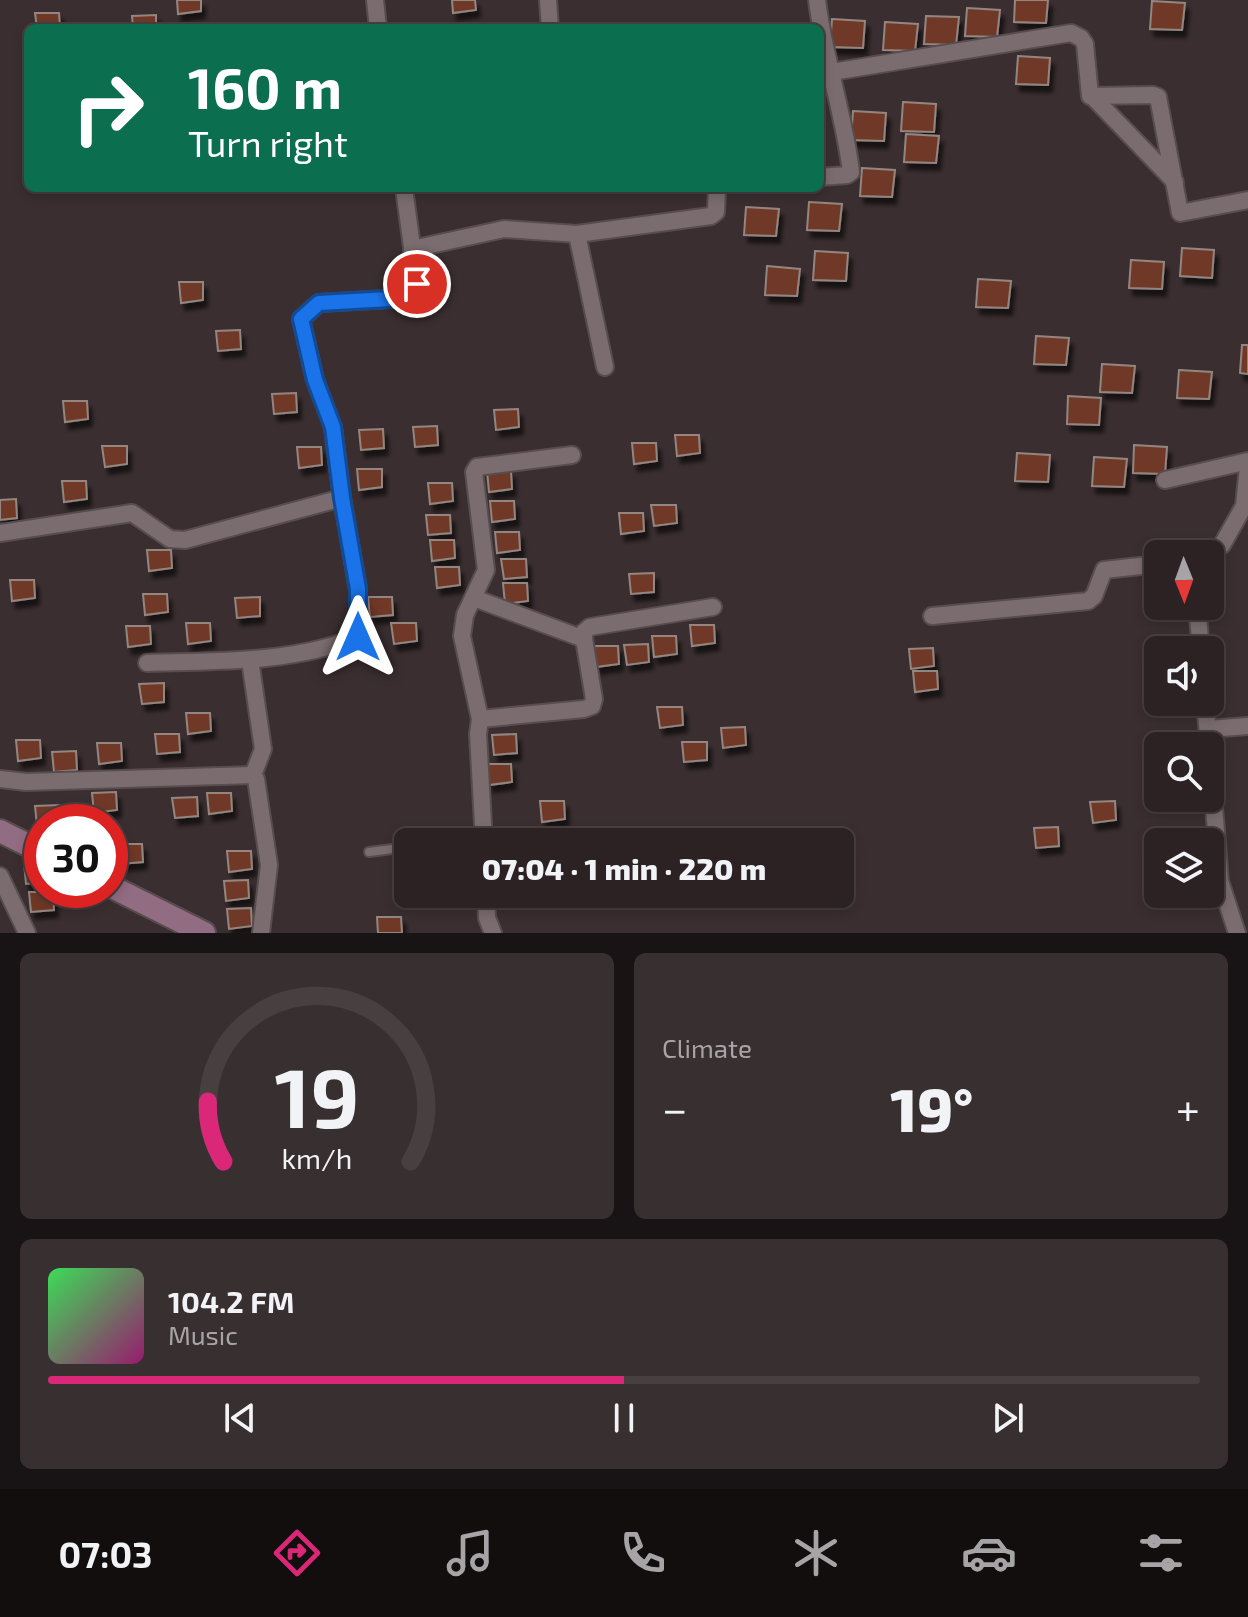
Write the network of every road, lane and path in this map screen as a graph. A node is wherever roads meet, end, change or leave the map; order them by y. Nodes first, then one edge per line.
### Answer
1 (375, 0) edge
2 (548, 0) edge
3 (817, 0) edge
4 (378, 24) edge
5 (550, 24) edge
6 (819, 24) edge
7 (824, 49) edge
8 (832, 72) junction
9 (1093, 97) junction
10 (824, 177) edge
11 (1175, 182) junction
12 (405, 192) edge
13 (717, 192) edge
14 (1248, 200) edge
15 (577, 234) junction
16 (412, 249) junction
17 (605, 367) dead end
18 (572, 455) dead end
19 (1248, 461) edge
20 (1248, 467) edge
21 (1165, 480) dead end
22 (342, 498) junction
23 (0, 533) edge
24 (1224, 541) edge
25 (1144, 566) edge
26 (474, 598) junction
27 (713, 607) dead end
28 (932, 616) dead end
29 (584, 639) junction
30 (250, 660) junction
31 (147, 663) dead end
32 (480, 719) junction
33 (1248, 726) edge
34 (1224, 733) edge
35 (253, 775) junction
36 (0, 779) edge
37 (1214, 812) edge
38 (482, 828) edge
39 (0, 831) edge
40 (24, 843) edge
41 (394, 849) edge
42 (369, 852) dead end
43 (0, 876) edge
44 (128, 895) edge
45 (487, 908) edge
46 (27, 933) edge
47 (204, 933) edge
48 (261, 933) edge
49 (493, 933) edge
50 (1237, 933) edge

1 - 4 street
2 - 5 street
3 - 6 street
7 - 8 street
8 - 9 street
8 - 10 street
9 - 11 street
9 - 11 street
11 - 14 street
12 - 16 street
13 - 15 street
15 - 16 street
15 - 17 street
16 - 22 street
18 - 26 street
19 - 21 street
20 - 24 street
22 - 23 street
22 - 30 street
25 - 28 street
26 - 29 street
26 - 32 street
27 - 29 street
29 - 32 street
30 - 31 street
30 - 35 street
32 - 38 street
33 - 34 street
35 - 36 street
35 - 48 street
37 - 50 street
39 - 40 street
41 - 42 lane
43 - 46 street
44 - 47 street
45 - 49 street

